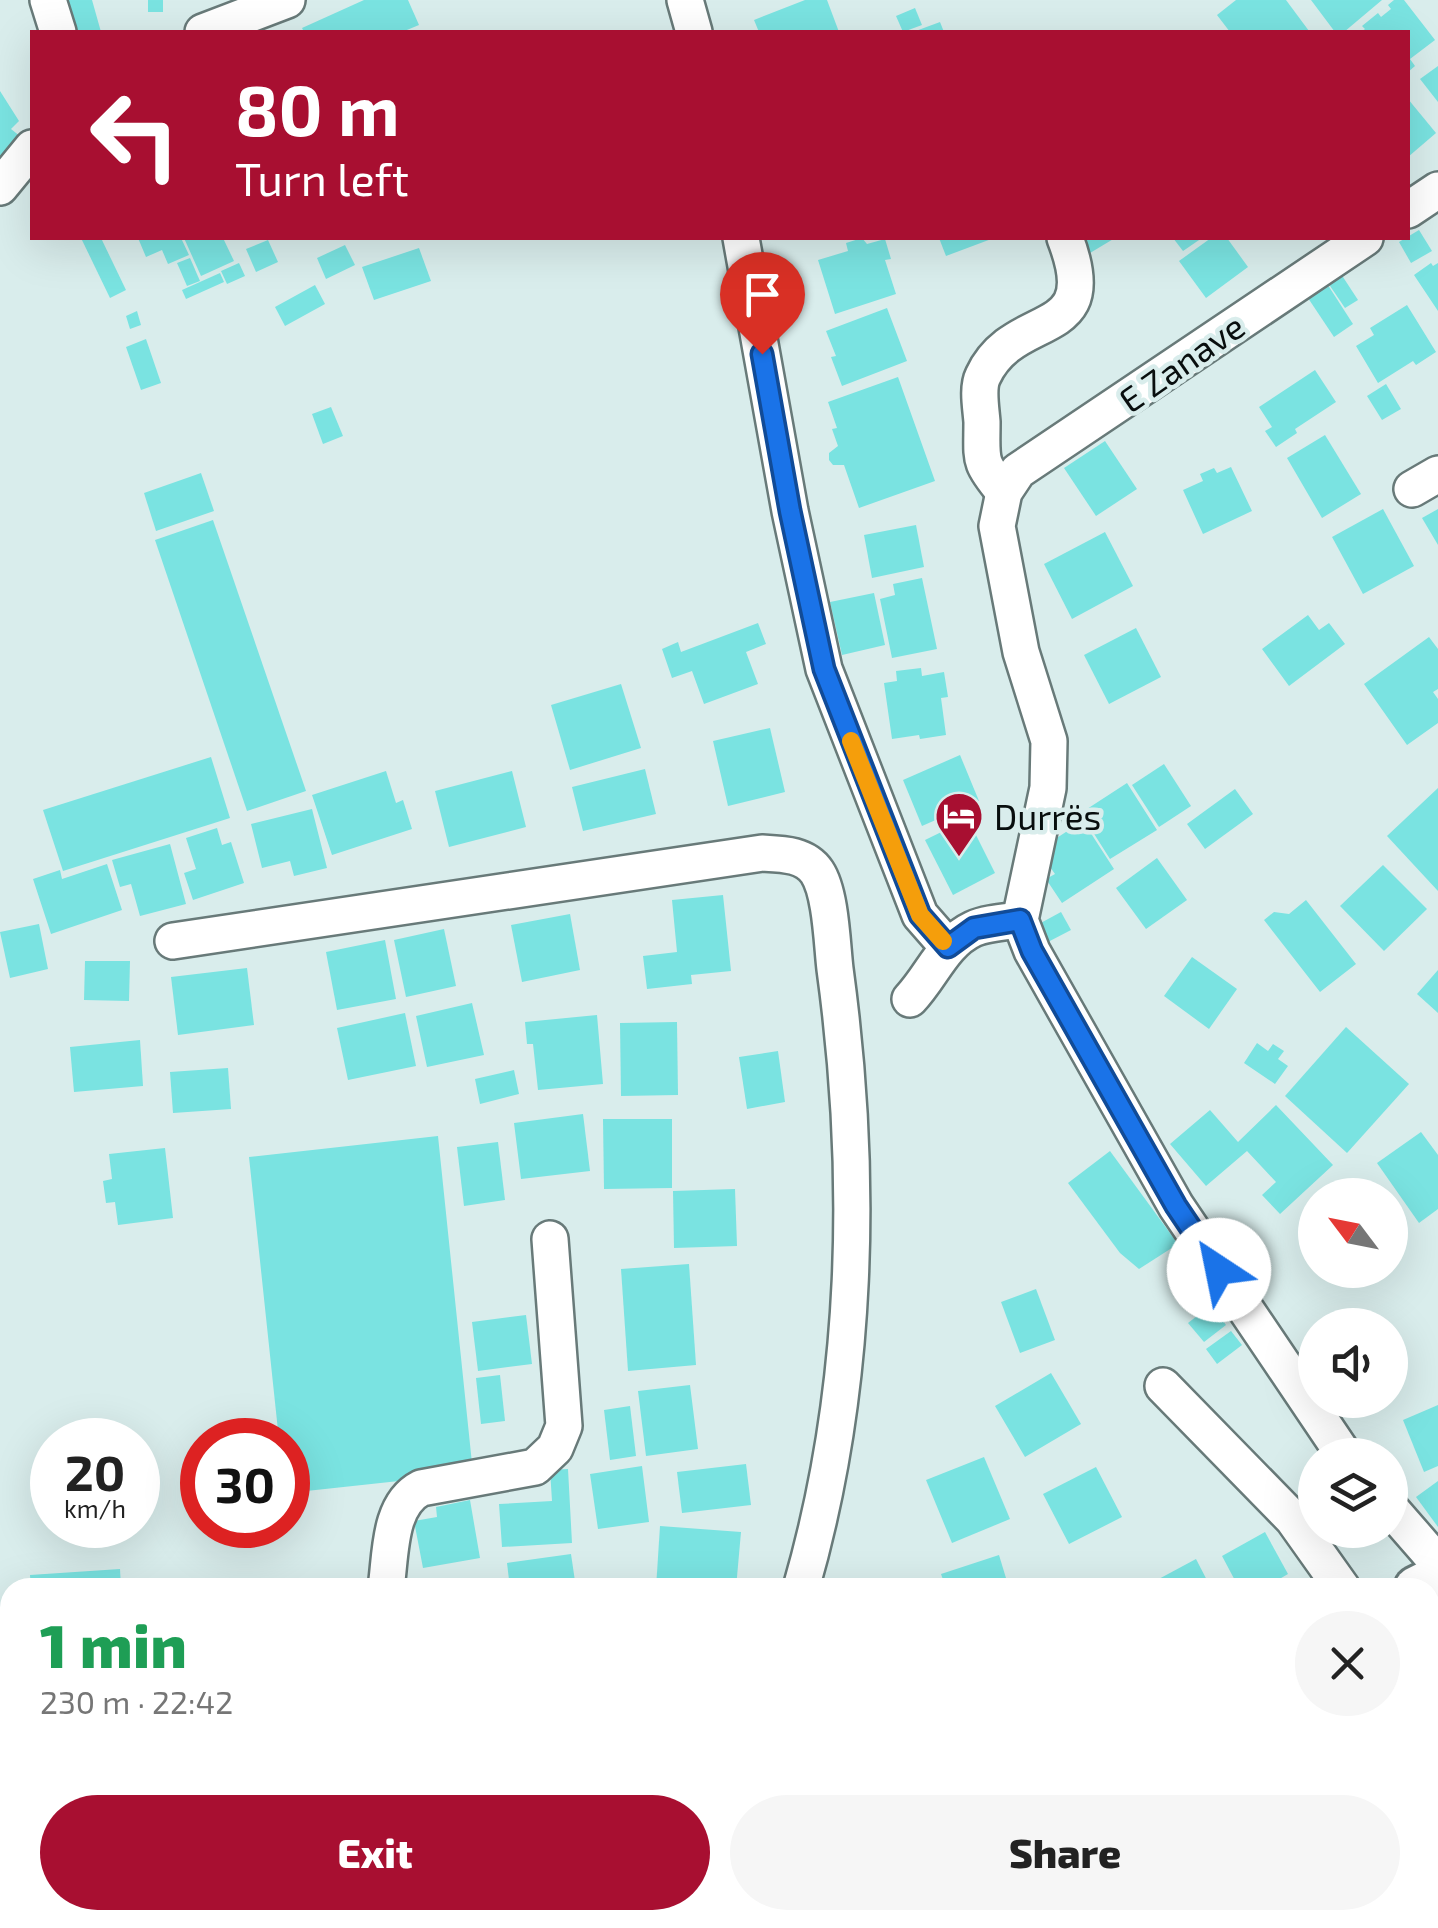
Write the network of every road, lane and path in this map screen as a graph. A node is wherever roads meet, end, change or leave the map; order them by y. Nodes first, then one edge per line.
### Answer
1 (48, 0) edge
2 (287, 0) edge
3 (685, 0) edge
4 (57, 30) edge
5 (208, 30) edge
6 (693, 30) edge
7 (30, 150) edge
8 (0, 187) edge
9 (1438, 190) edge
10 (1410, 209) edge
11 (741, 240) edge
12 (1066, 240) edge
13 (1362, 240) edge
14 (1004, 492) junction
15 (1020, 920) junction
16 (173, 941) dead end
17 (948, 947) junction
18 (910, 998) dead end
19 (550, 1239) dead end
20 (1163, 1386) dead end
21 (1333, 1438) edge
22 (1408, 1528) edge
23 (1438, 1562) edge
24 (388, 1578) edge
25 (802, 1578) edge
26 (1335, 1578) edge

1 - 4 street
2 - 5 street
3 - 6 street
7 - 8 street
9 - 10 street
11 - 17 street
12 - 14 street
13 - 14 street, E Zanave
14 - 15 street
15 - 17 street
15 - 21 street
16 - 25 street
17 - 18 street
19 - 24 street
20 - 26 street
22 - 23 street

